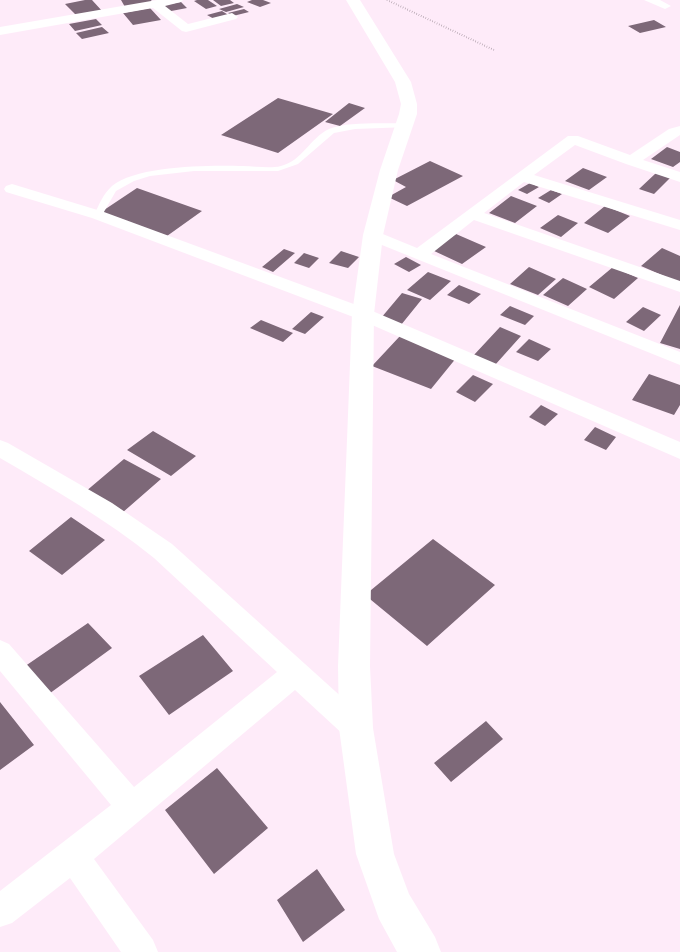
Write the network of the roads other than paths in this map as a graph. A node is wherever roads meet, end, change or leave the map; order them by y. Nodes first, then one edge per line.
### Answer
1 (177, 0) edge
2 (353, 0) edge
3 (650, 0) edge
4 (156, 4) junction
5 (665, 6) dead end
6 (232, 17) dead end
7 (0, 31) edge
8 (405, 125) junction
9 (680, 130) edge
10 (631, 161) junction
11 (522, 176) junction
12 (680, 177) edge
13 (12, 189) dead end
14 (472, 214) junction
15 (98, 215) junction
16 (680, 225) edge
17 (373, 235) junction
18 (419, 255) junction
19 (680, 287) edge
20 (363, 314) junction
21 (680, 358) edge
22 (0, 448) edge
23 (680, 451) edge
24 (0, 652) edge
25 (296, 673) junction
26 (356, 728) junction
27 (133, 808) junction
28 (73, 856) junction
29 (0, 911) edge
30 (141, 952) edge
31 (420, 952) edge

1 - 4 street
2 - 8 street
3 - 5 street
4 - 6 street
4 - 7 street
8 - 15 lane
8 - 17 street
9 - 10 street
10 - 11 street
10 - 12 street
11 - 14 street
11 - 16 street
13 - 15 street
14 - 18 street
14 - 19 street
15 - 20 street
17 - 18 street
17 - 20 street
18 - 21 street
20 - 23 street
20 - 26 street
22 - 25 street
24 - 27 street
25 - 26 street
25 - 27 street
26 - 31 street
27 - 28 street
28 - 29 street
28 - 30 street

